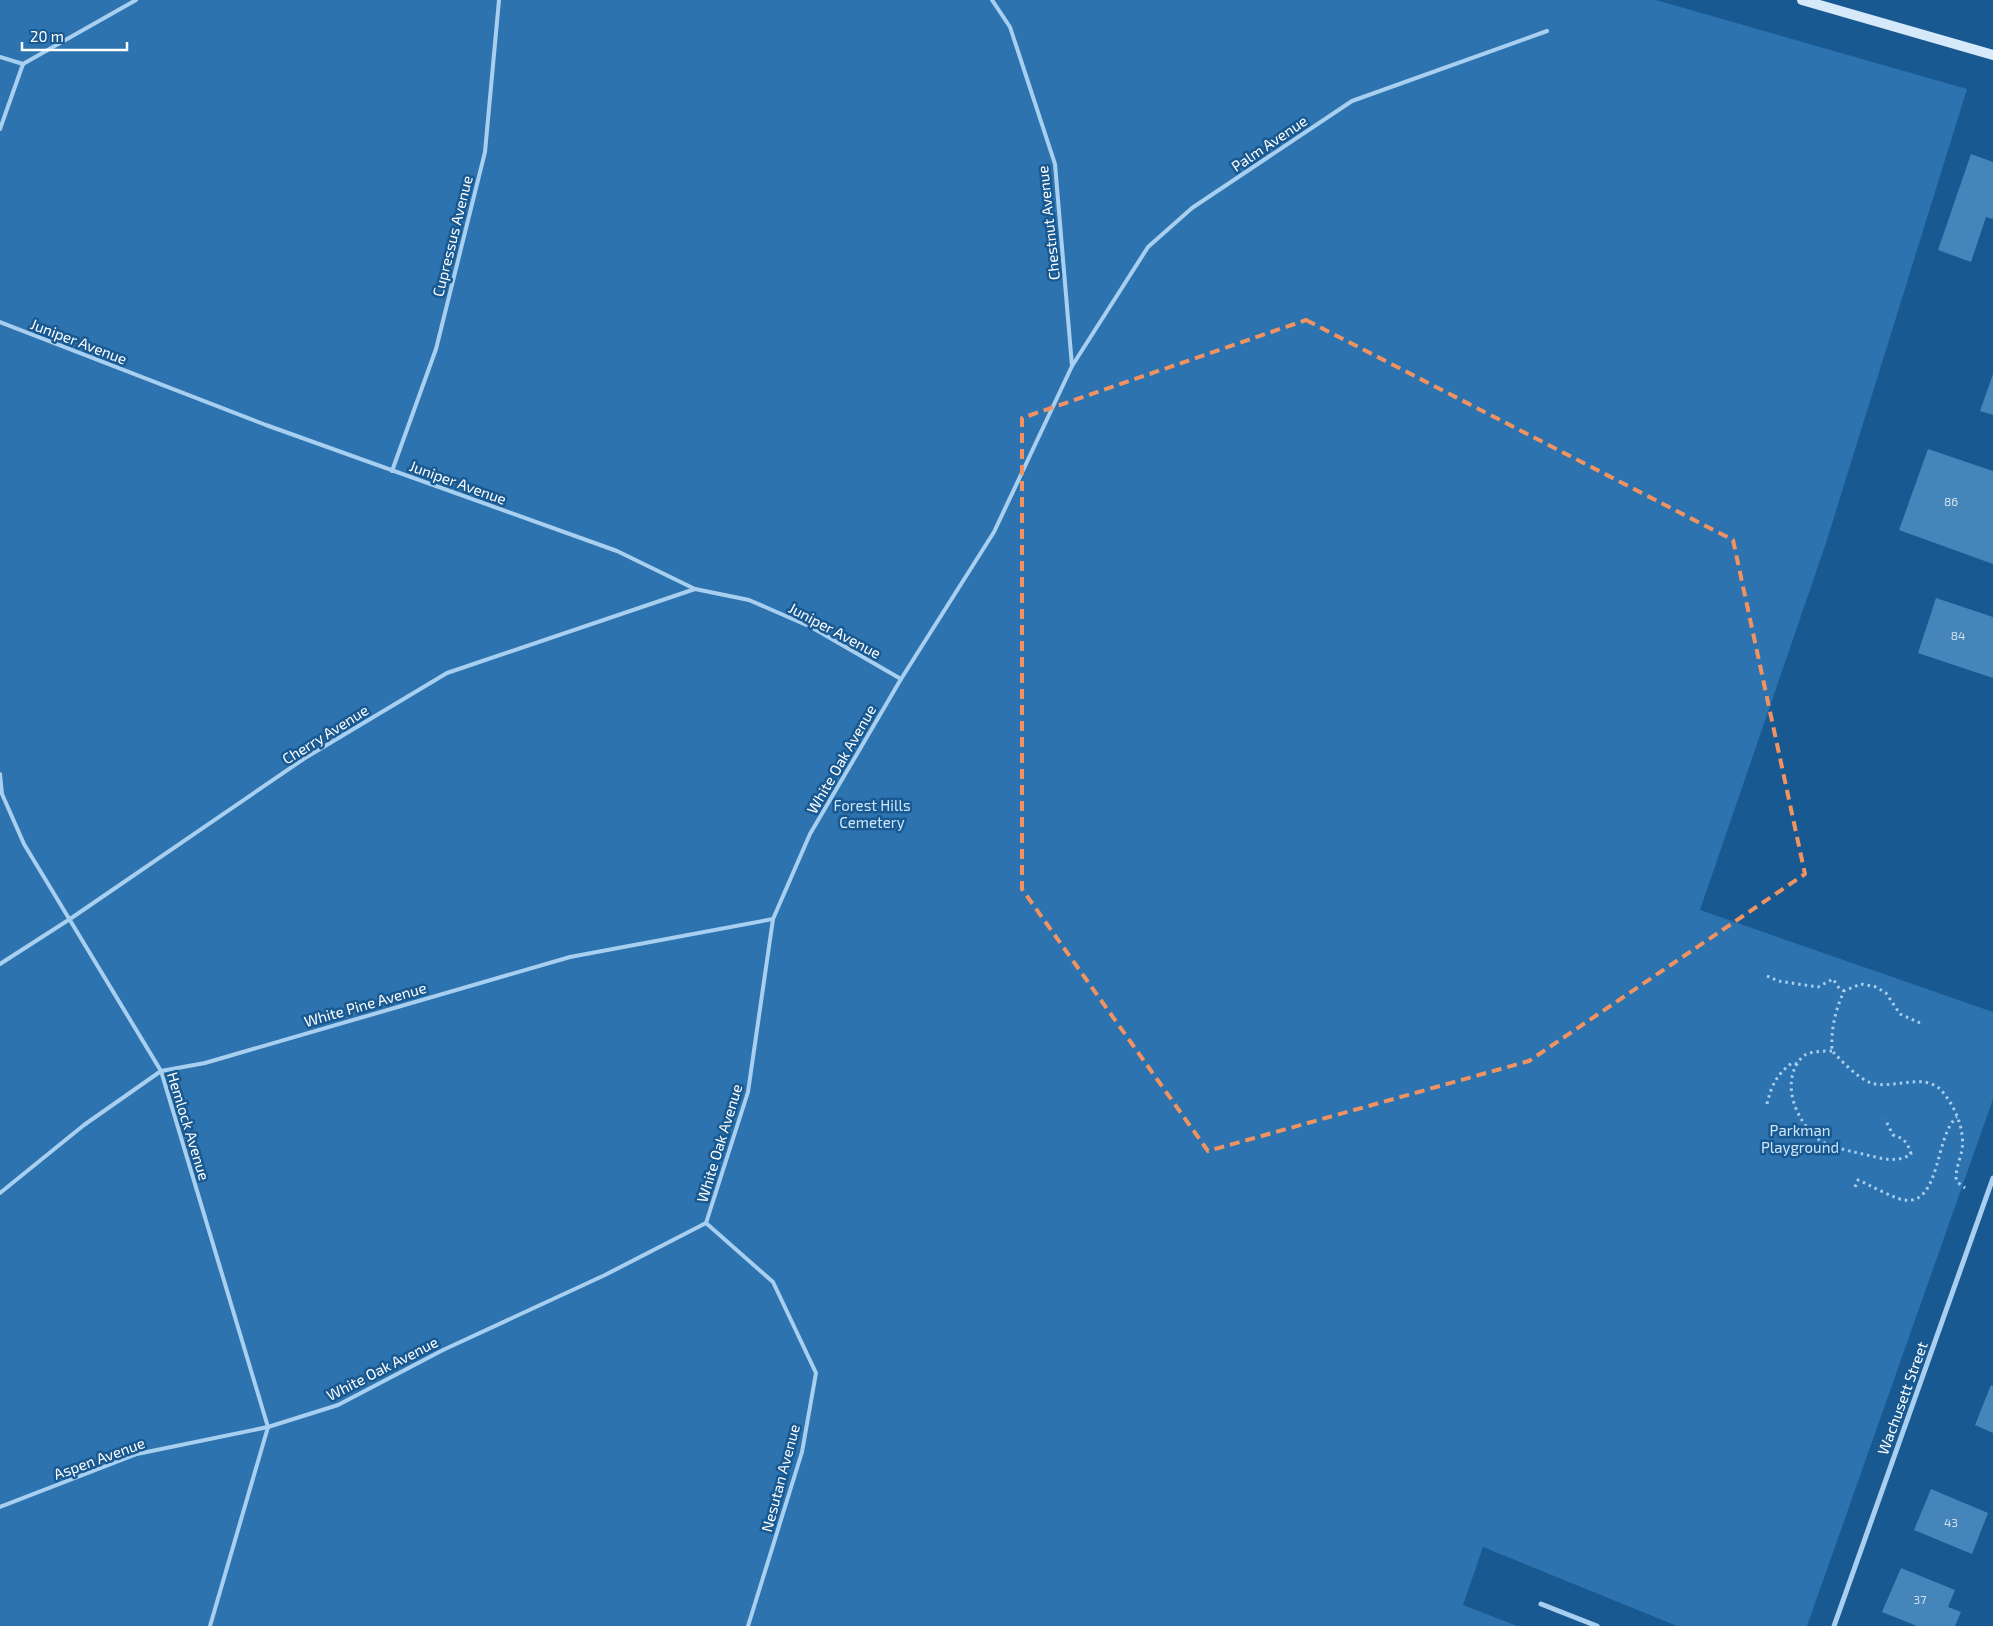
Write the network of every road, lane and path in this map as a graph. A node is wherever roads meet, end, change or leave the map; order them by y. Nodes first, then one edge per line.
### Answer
1 (136, 0) edge
2 (500, 0) edge
3 (992, 0) edge
4 (1802, 0) edge
5 (1547, 31) dead end
6 (1993, 56) edge
7 (0, 57) edge
8 (23, 64) junction
9 (0, 129) edge
10 (0, 322) edge
11 (1072, 366) junction
12 (392, 471) junction
13 (695, 589) junction
14 (901, 679) junction
15 (0, 774) edge
16 (70, 919) junction
17 (773, 919) junction
18 (0, 964) edge
19 (1767, 976) dead end
20 (1844, 991) junction
21 (1920, 1023) dead end
22 (1832, 1051) junction
23 (1796, 1064) junction
24 (161, 1071) junction
25 (1767, 1104) dead end
26 (1957, 1117) junction
27 (1885, 1119) dead end
28 (1993, 1178) edge
29 (1855, 1187) dead end
30 (1965, 1188) dead end
31 (0, 1194) edge
32 (706, 1223) junction
33 (268, 1427) junction
34 (0, 1507) edge
35 (1540, 1604) dead end
36 (210, 1626) edge
37 (748, 1626) edge
38 (1597, 1626) edge
39 (1834, 1626) edge

1 - 8 lane
2 - 12 lane, Cupressus Avenue
3 - 11 lane, Chestnut Avenue
4 - 6 main road
5 - 11 lane, Palm Avenue
7 - 8 lane
8 - 9 lane
10 - 12 lane, Juniper Avenue
11 - 14 lane, White Oak Avenue
12 - 13 lane, Juniper Avenue
13 - 14 lane, Juniper Avenue
13 - 16 lane, Cherry Avenue
14 - 17 lane, White Oak Avenue
15 - 16 lane, Hemlock Avenue
16 - 18 lane, Cherry Avenue
16 - 24 lane, Hemlock Avenue
17 - 24 lane, White Pine Avenue
17 - 32 lane, White Oak Avenue
19 - 20 path
20 - 21 path
20 - 22 path
22 - 23 path
22 - 26 path
23 - 25 path
23 - 27 path
24 - 31 lane, White Pine Avenue
24 - 33 lane, Hemlock Avenue
26 - 29 path
26 - 30 path
28 - 39 street, Wachusett Street
32 - 33 lane, White Oak Avenue
32 - 37 lane, Nesutan Avenue
33 - 34 lane, Aspen Avenue
33 - 36 lane
35 - 38 street

